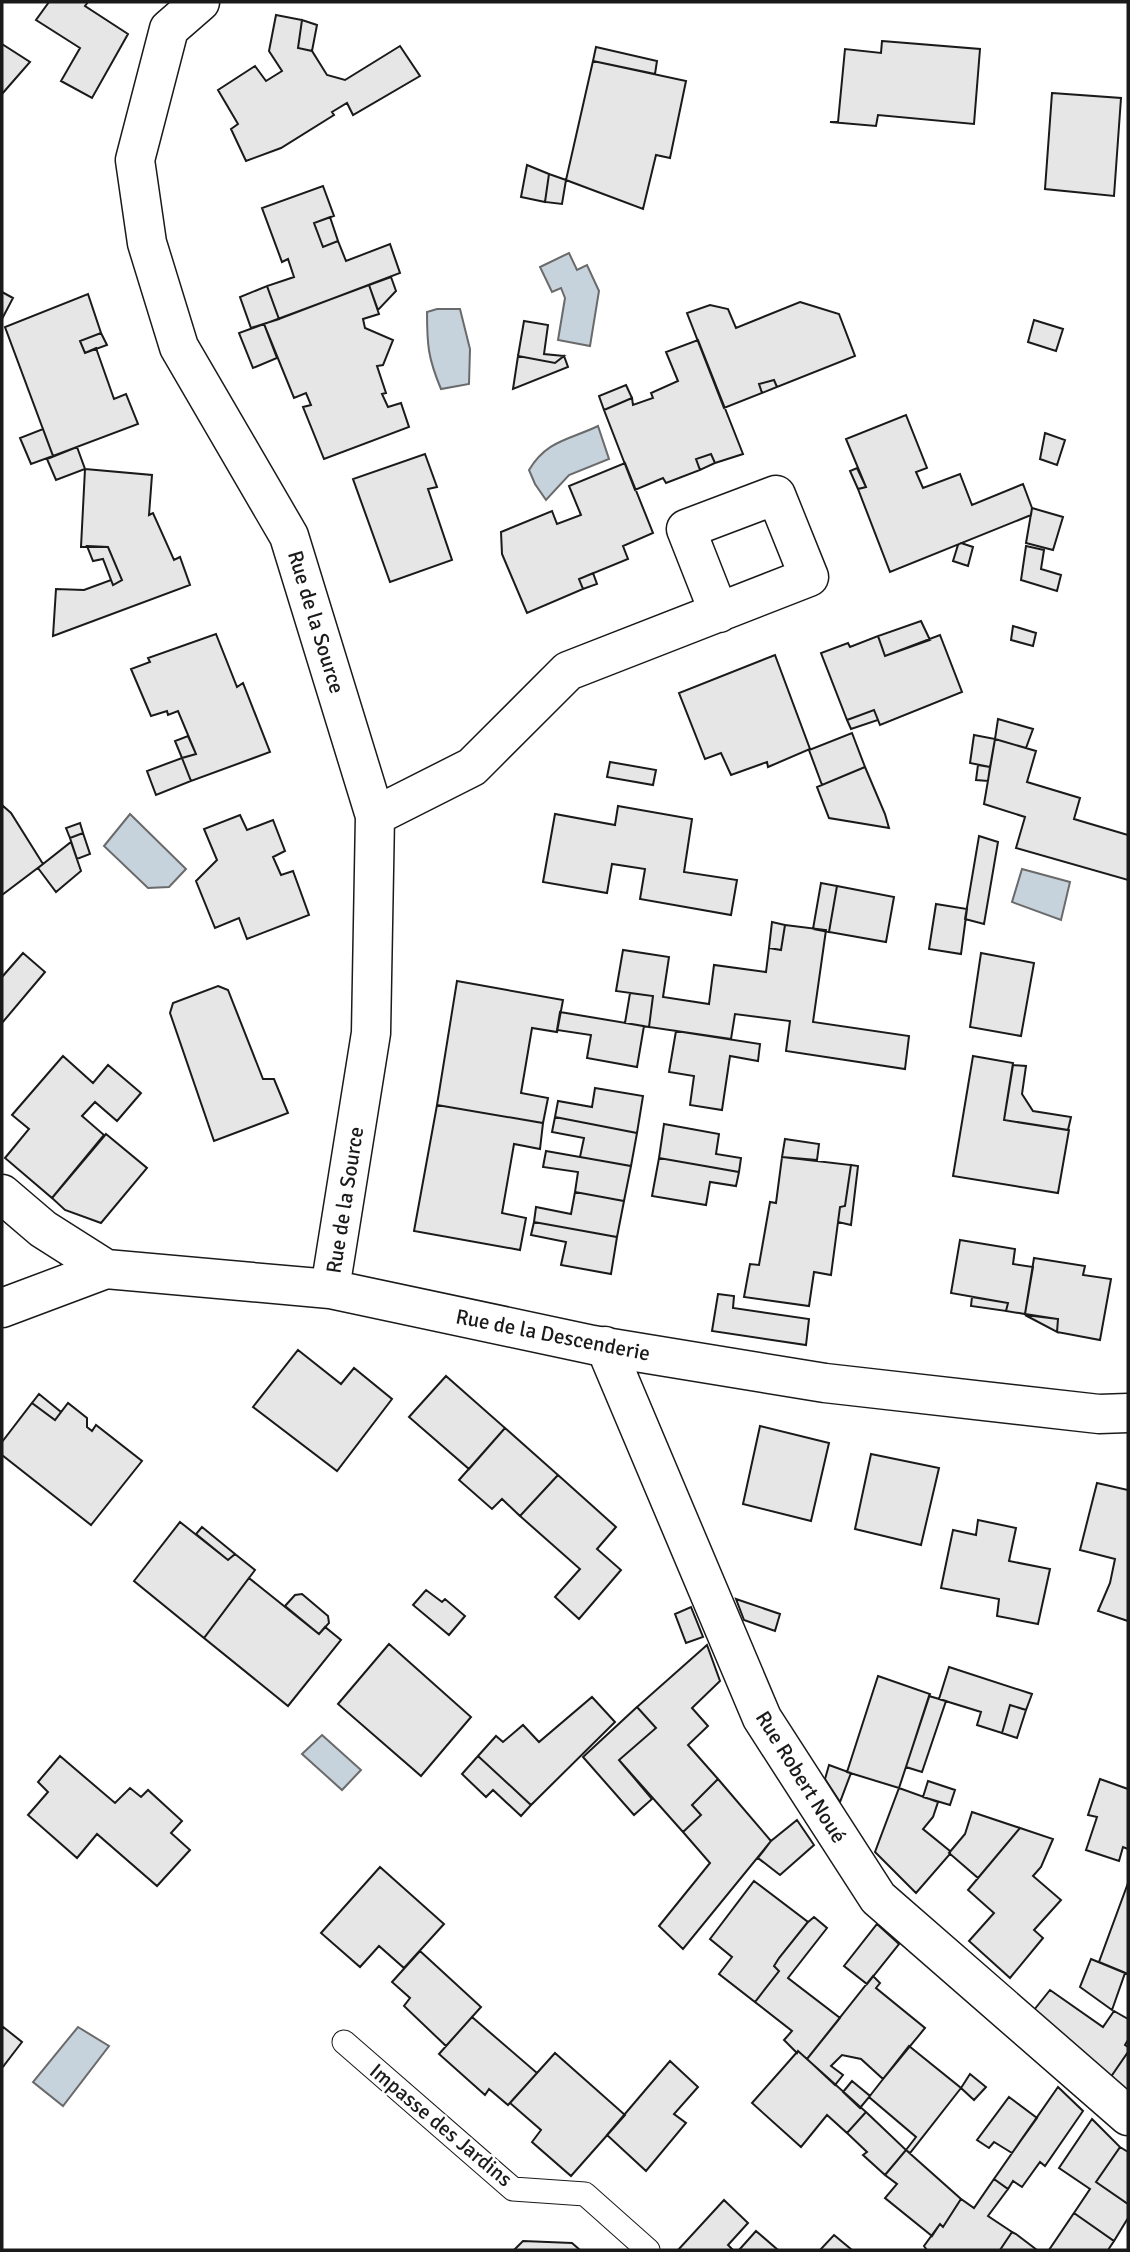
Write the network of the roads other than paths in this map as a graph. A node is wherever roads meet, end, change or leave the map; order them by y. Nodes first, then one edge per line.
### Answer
1 (200, 2) edge
2 (719, 613) dead end
3 (375, 816) junction
4 (2, 1194) edge
5 (106, 1269) junction
6 (330, 1289) junction
7 (2, 1308) edge
8 (605, 1346) junction
9 (1128, 1413) edge
10 (344, 2042) dead end
11 (1128, 2116) edge
12 (648, 2250) edge

1 - 3 street, Rue de la Source
2 - 3 street
3 - 6 street, Rue de la Source
4 - 5 street, Rue de la Descenderie
5 - 6 street, Rue de la Descenderie
5 - 7 street
6 - 8 street, Rue de la Descenderie
8 - 9 street, Rue de la Descenderie
8 - 11 street, Rue Robert Noué
10 - 12 lane, Impasse des Jardins

